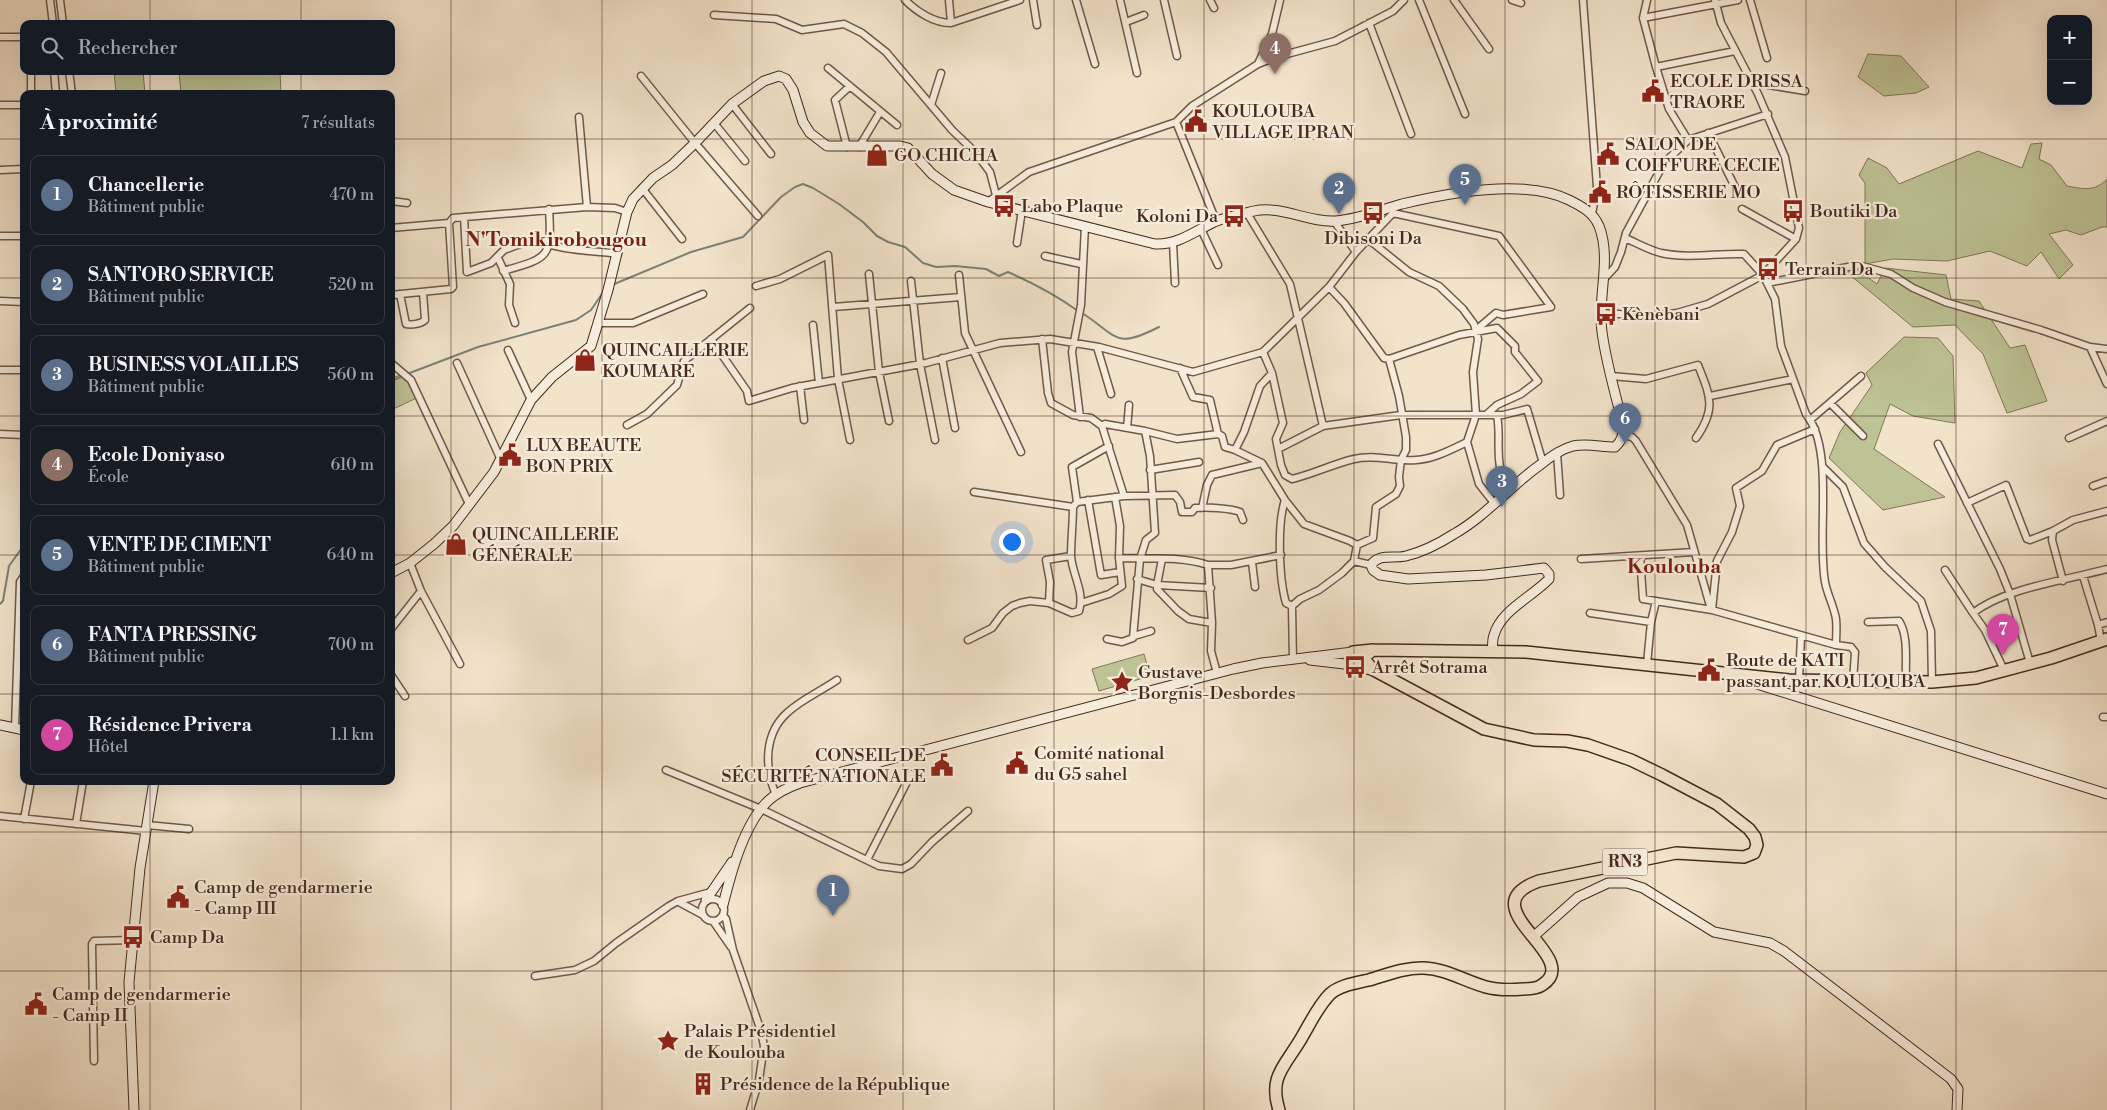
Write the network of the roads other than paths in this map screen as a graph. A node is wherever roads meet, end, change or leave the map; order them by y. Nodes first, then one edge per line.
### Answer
1 (50, 0) edge
2 (60, 0) edge
3 (905, 0) edge
4 (949, 0) edge
5 (995, 0) edge
6 (1020, 0) edge
7 (1033, 0) edge
8 (1076, 0) edge
9 (1120, 0) edge
10 (1164, 0) edge
11 (1210, 0) edge
12 (1280, 0) edge
13 (1404, 0) edge
14 (1419, 0) edge
15 (1454, 0) edge
16 (1512, 0) edge
17 (1583, 0) edge
18 (1648, 0) edge
19 (1738, 0) edge
20 (1750, 0) edge
21 (1715, 2) edge
22 (1521, 3) dead end
23 (996, 8) junction
24 (1214, 8) dead end
25 (714, 15) dead end
26 (1144, 15) dead end
27 (1643, 18) junction
28 (52, 20) edge
29 (62, 20) edge
30 (1126, 22) junction
31 (951, 23) junction
32 (1370, 23) junction
33 (1037, 25) dead end
34 (0, 37) edge
35 (20, 37) edge
36 (1489, 49) dead end
37 (1735, 51) junction
38 (1177, 56) dead end
39 (1767, 58) dead end
40 (1095, 64) dead end
41 (1258, 64) junction
42 (828, 68) dead end
43 (1656, 68) junction
44 (941, 73) dead end
45 (1137, 73) dead end
46 (31, 75) edge
47 (54, 75) edge
48 (70, 75) edge
49 (641, 76) dead end
50 (1751, 82) junction
51 (850, 86) junction
52 (31, 90) edge
53 (56, 90) edge
54 (71, 90) edge
55 (1805, 91) dead end
56 (732, 104) junction
57 (931, 104) junction
58 (0, 105) edge
59 (20, 105) edge
60 (880, 112) junction
61 (1465, 114) dead end
62 (1768, 114) junction
63 (579, 117) dead end
64 (1176, 122) junction
65 (714, 123) junction
66 (897, 125) dead end
67 (1708, 133) junction
68 (1411, 134) dead end
69 (1688, 140) junction
70 (695, 143) junction
71 (847, 147) junction
72 (859, 147) junction
73 (771, 154) dead end
74 (745, 161) dead end
75 (20, 169) edge
76 (0, 170) edge
77 (642, 188) junction
78 (1736, 189) dead end
79 (996, 195) junction
80 (395, 202) edge
81 (988, 202) junction
82 (406, 203) dead end
83 (587, 207) junction
84 (549, 209) junction
85 (1742, 209) dead end
86 (1022, 210) junction
87 (627, 212) junction
88 (1247, 213) junction
89 (1592, 214) junction
90 (464, 216) junction
91 (758, 216) dead end
92 (1216, 221) junction
93 (1334, 221) junction
94 (449, 223) junction
95 (1084, 226) junction
96 (395, 228) edge
97 (1201, 229) junction
98 (0, 236) edge
99 (20, 236) edge
100 (1625, 238) junction
101 (682, 239) dead end
102 (1368, 239) junction
103 (1796, 239) junction
104 (550, 241) junction
105 (1017, 243) dead end
106 (1173, 243) junction
107 (1356, 252) junction
108 (618, 254) junction
109 (1045, 256) dead end
110 (498, 258) junction
111 (1081, 264) junction
112 (1218, 265) dead end
113 (503, 271) junction
114 (869, 274) dead end
115 (959, 275) dead end
116 (1763, 275) junction
117 (1603, 280) junction
118 (911, 281) dead end
119 (1176, 283) dead end
120 (1767, 283) junction
121 (756, 286) dead end
122 (1329, 287) junction
123 (423, 292) junction
124 (400, 294) junction
125 (703, 294) dead end
126 (395, 295) edge
127 (961, 297) junction
128 (0, 301) edge
129 (913, 301) junction
130 (20, 302) edge
131 (872, 302) junction
132 (833, 306) junction
133 (750, 308) dead end
134 (1602, 313) junction
135 (1297, 319) junction
136 (598, 323) junction
137 (515, 324) dead end
138 (814, 325) dead end
139 (1476, 330) junction
140 (711, 339) junction
141 (1042, 339) junction
142 (1073, 343) junction
143 (1097, 347) junction
144 (2090, 347) junction
145 (2107, 349) edge
146 (508, 350) dead end
147 (974, 350) junction
148 (1263, 352) junction
149 (942, 358) junction
150 (1389, 359) junction
151 (457, 363) dead end
152 (920, 364) junction
153 (395, 368) edge
154 (1180, 368) junction
155 (0, 370) edge
156 (20, 370) edge
157 (880, 372) junction
158 (1272, 373) junction
159 (1611, 376) junction
160 (1861, 376) dead end
161 (838, 379) junction
162 (1792, 379) junction
163 (819, 383) junction
164 (2107, 384) edge
165 (800, 386) junction
166 (1111, 394) dead end
167 (1710, 396) junction
168 (531, 400) junction
169 (1830, 403) junction
170 (1129, 405) dead end
171 (1487, 414) junction
172 (1401, 415) junction
173 (1476, 415) junction
174 (1497, 415) junction
175 (1080, 417) junction
176 (804, 420) dead end
177 (1810, 420) junction
178 (889, 421) dead end
179 (2107, 421) edge
180 (628, 425) dead end
181 (1102, 426) junction
182 (1324, 426) junction
183 (955, 428) dead end
184 (1127, 428) junction
185 (1815, 429) junction
186 (1145, 431) junction
187 (0, 434) edge
188 (1218, 434) junction
189 (20, 435) edge
190 (1623, 435) junction
191 (1863, 436) dead end
192 (1696, 438) dead end
193 (2069, 438) dead end
194 (850, 440) dead end
195 (935, 440) dead end
196 (1466, 442) junction
197 (1938, 444) dead end
198 (1109, 446) junction
199 (1278, 449) junction
200 (1235, 450) junction
201 (1021, 452) dead end
202 (1557, 454) junction
203 (1401, 460) junction
204 (501, 461) junction
205 (1199, 462) dead end
206 (1262, 463) junction
207 (1542, 463) junction
208 (1822, 466) junction
209 (1150, 470) junction
210 (2107, 481) edge
211 (2093, 486) dead end
212 (1510, 488) junction
213 (974, 492) dead end
214 (1152, 495) junction
215 (1560, 495) dead end
216 (1124, 496) junction
217 (1115, 497) junction
218 (1088, 500) junction
219 (1284, 500) junction
220 (1494, 503) junction
221 (1967, 503) junction
222 (469, 504) junction
223 (1075, 505) junction
224 (1202, 508) junction
225 (2107, 511) edge
226 (1243, 520) dead end
227 (2054, 531) junction
228 (1357, 545) junction
229 (1694, 552) junction
230 (1071, 556) junction
231 (1281, 556) junction
232 (1640, 556) junction
233 (1119, 558) junction
234 (1140, 559) junction
235 (1581, 559) dead end
236 (1162, 560) junction
237 (1354, 561) junction
238 (1252, 562) junction
239 (410, 563) junction
240 (1208, 565) junction
241 (1371, 565) junction
242 (2107, 569) edge
243 (1945, 570) dead end
244 (395, 571) edge
245 (1120, 572) junction
246 (2084, 576) junction
247 (1138, 579) junction
248 (2063, 581) junction
249 (20, 582) edge
250 (1157, 585) junction
251 (1255, 587) dead end
252 (1211, 588) junction
253 (421, 591) junction
254 (2010, 594) junction
255 (1656, 602) junction
256 (1081, 603) junction
257 (1049, 604) junction
258 (1292, 606) junction
259 (1712, 610) junction
260 (1590, 613) dead end
261 (1973, 613) junction
262 (1651, 622) junction
263 (1868, 622) dead end
264 (2107, 622) edge
265 (1212, 623) junction
266 (395, 624) edge
267 (2098, 625) junction
268 (1151, 631) dead end
269 (1134, 636) junction
270 (1801, 636) junction
271 (1107, 639) dead end
272 (968, 640) dead end
273 (2104, 640) edge
274 (1836, 645) junction
275 (1373, 650) junction
276 (1492, 651) junction
277 (1353, 652) junction
278 (1297, 659) junction
279 (2030, 663) junction
280 (460, 664) dead end
281 (1353, 664) junction
282 (1647, 664) junction
283 (1372, 670) junction
284 (2004, 670) junction
285 (1217, 673) junction
286 (1728, 674) junction
287 (837, 680) dead end
288 (1794, 680) junction
289 (395, 681) edge
290 (1906, 681) junction
291 (1852, 682) junction
292 (1932, 682) junction
293 (404, 696) dead end
294 (1812, 702) junction
295 (0, 725) edge
296 (19, 729) edge
297 (666, 770) dead end
298 (910, 774) dead end
299 (30, 785) edge
300 (82, 785) edge
301 (153, 785) edge
302 (776, 794) junction
303 (2107, 794) edge
304 (760, 809) junction
305 (968, 812) dead end
306 (0, 816) edge
307 (24, 819) junction
308 (76, 824) junction
309 (146, 828) junction
310 (189, 828) dead end
311 (741, 846) junction
312 (867, 860) junction
313 (714, 891) junction
314 (706, 900) junction
315 (678, 901) junction
316 (723, 910) junction
317 (703, 915) junction
318 (713, 921) junction
319 (1533, 937) junction
320 (133, 940) junction
321 (733, 950) junction
322 (535, 976) dead end
323 (94, 1061) dead end
324 (134, 1110) edge
325 (750, 1110) edge
326 (1279, 1110) edge
327 (1958, 1110) edge

1 - 28 street
2 - 29 street
3 - 31 street
4 - 31 street
5 - 23 street
6 - 23 street
7 - 33 street
8 - 40 street
9 - 30 street
10 - 38 street
11 - 24 street
12 - 41 street
13 - 32 street
14 - 61 street
15 - 36 street
16 - 22 street
17 - 89 street
18 - 27 street
19 - 21 street
20 - 39 street
21 - 27 street
21 - 37 street
23 - 31 street
25 - 57 street
26 - 30 street
27 - 43 street
30 - 45 street
32 - 41 street
32 - 68 street
34 - 35 street
37 - 43 street
37 - 50 street
41 - 64 street
42 - 51 street
43 - 69 street
44 - 57 street
46 - 52 street
47 - 53 street
48 - 54 street
49 - 70 street
50 - 55 street
50 - 62 street
51 - 60 street
51 - 71 street
56 - 65 street
56 - 71 street
56 - 73 street
57 - 79 street
58 - 59 street
60 - 66 street
60 - 72 street
62 - 67 street
62 - 103 street
63 - 83 street
64 - 79 street
64 - 92 street
65 - 70 street
65 - 74 street
67 - 69 street
67 - 78 street
69 - 100 street
70 - 77 street
70 - 91 street
71 - 72 street
72 - 81 street
75 - 76 street
77 - 87 street
77 - 101 street
79 - 81 street
80 - 82 street
81 - 86 street
83 - 84 street
83 - 87 street
84 - 90 street
84 - 104 street
85 - 103 street
86 - 95 street
86 - 105 street
87 - 108 street
88 - 92 street
88 - 93 street
88 - 135 street
89 - 93 street
89 - 117 street
90 - 94 street
90 - 110 street
92 - 97 street
93 - 107 street
94 - 96 street
94 - 123 street
95 - 106 street
95 - 111 street
97 - 106 street
97 - 112 street
98 - 99 street
100 - 116 street
100 - 117 street
102 - 107 street
102 - 139 street
102 - 139 street
103 - 116 street
104 - 108 street
104 - 110 street
104 - 113 street
106 - 119 street
107 - 122 street
108 - 136 street
109 - 111 street
110 - 113 street
111 - 142 street
113 - 137 street
114 - 131 street
115 - 127 street
116 - 120 street
116 - 134 street
117 - 134 street
118 - 129 street
120 - 144 street
120 - 162 street
121 - 132 street
122 - 135 street
122 - 150 street
123 - 124 street
123 - 124 street
124 - 126 street
125 - 136 street
127 - 129 street
127 - 147 street
128 - 130 street
129 - 131 street
129 - 152 street
131 - 132 street
131 - 157 street
132 - 161 street
133 - 140 street
134 - 159 street
135 - 148 street
135 - 182 street
136 - 168 street
138 - 163 street
139 - 150 street
139 - 171 street
139 - 173 street
140 - 165 street
140 - 180 street
141 - 142 street
141 - 147 street
141 - 175 street
142 - 143 street
142 - 175 street
143 - 154 street
143 - 166 street
144 - 145 street
144 - 164 street
146 - 168 street
147 - 149 street
147 - 201 street
148 - 154 street
148 - 158 street
149 - 152 street
149 - 183 street
150 - 172 street
151 - 204 street
152 - 157 street
152 - 195 street
153 - 222 street
154 - 188 street
155 - 156 street
157 - 161 street
157 - 178 street
158 - 199 street
158 - 200 street
159 - 167 street
159 - 190 street
160 - 169 street
161 - 163 street
161 - 194 street
162 - 167 street
162 - 177 street
163 - 165 street
165 - 176 street
167 - 192 street
168 - 204 street
169 - 177 street
169 - 191 street
170 - 184 street
171 - 173 street
171 - 174 street
172 - 173 street
172 - 182 street
172 - 203 street
173 - 196 street
174 - 207 street
174 - 212 street
175 - 181 street
177 - 185 street
179 - 193 street
181 - 184 street
181 - 198 street
182 - 199 street
184 - 186 street
185 - 208 street
185 - 259 street
186 - 188 street
186 - 209 street
187 - 189 street
188 - 200 street
190 - 202 street
190 - 229 street
196 - 203 street
196 - 220 street
197 - 221 street
198 - 216 street
198 - 223 street
199 - 203 street
200 - 206 street
202 - 207 street
202 - 215 street
203 - 228 street
204 - 222 street
205 - 209 street
206 - 219 street
206 - 224 street
207 - 212 street
208 - 274 street
208 - 292 street
209 - 214 street
210 - 211 street
212 - 220 street
213 - 223 street
214 - 216 street
214 - 224 street
214 - 234 street
216 - 217 street
217 - 218 street
217 - 233 street
218 - 223 street
218 - 245 street
219 - 228 street
219 - 231 street
220 - 241 street
221 - 227 street
221 - 254 street
222 - 239 street
223 - 230 street
224 - 226 street
225 - 227 street
227 - 248 street
228 - 237 street
229 - 232 street
229 - 259 street
230 - 256 street
230 - 257 street
231 - 238 street
231 - 258 street
232 - 235 street
232 - 255 street
233 - 234 street
233 - 245 street
234 - 236 street
234 - 247 street
236 - 240 street
236 - 250 street
237 - 241 street
237 - 258 street
238 - 240 street
238 - 251 street
239 - 244 street
239 - 253 street
240 - 252 street
241 - 276 street
242 - 246 street
243 - 261 street
245 - 256 street
246 - 248 street
246 - 267 street
247 - 250 street
247 - 269 street
248 - 254 street
249 - 296 street
250 - 252 street
250 - 265 street
252 - 265 street
253 - 266 street
253 - 280 street
254 - 261 street
254 - 279 street
255 - 259 street
255 - 262 street
256 - 257 street
257 - 272 street
258 - 278 street
259 - 270 street
260 - 262 street
261 - 284 street
262 - 282 street
263 - 290 street
264 - 267 street
265 - 285 street
267 - 273 street
268 - 269 street
269 - 271 street
270 - 274 street
270 - 288 street
273 - 279 highway
274 - 291 street
275 - 276 highway
275 - 277 highway
275 - 283 highway
276 - 282 highway
277 - 278 street
277 - 281 highway
278 - 281 street
278 - 285 street
279 - 284 highway
281 - 283 highway, RN3
282 - 286 highway
283 - 319 highway, RN3
284 - 292 highway
285 - 302 street
286 - 288 highway
286 - 294 street
287 - 302 street
288 - 291 highway
288 - 294 street
289 - 293 street
290 - 291 highway
290 - 292 highway
294 - 303 street
295 - 296 street
297 - 304 street
298 - 312 street
299 - 307 street
300 - 308 street
301 - 309 street
302 - 304 street
304 - 311 street
304 - 312 street
305 - 312 street
306 - 307 street
307 - 308 street
308 - 309 street
309 - 310 street
309 - 320 street
311 - 313 street
311 - 316 street
313 - 314 street
313 - 315 street
314 - 316 street
314 - 317 street
315 - 317 street
315 - 322 street
316 - 318 street
316 - 321 street
317 - 318 street
318 - 321 street
319 - 326 highway, RN3
319 - 327 street
320 - 323 street
320 - 324 street
321 - 325 street

